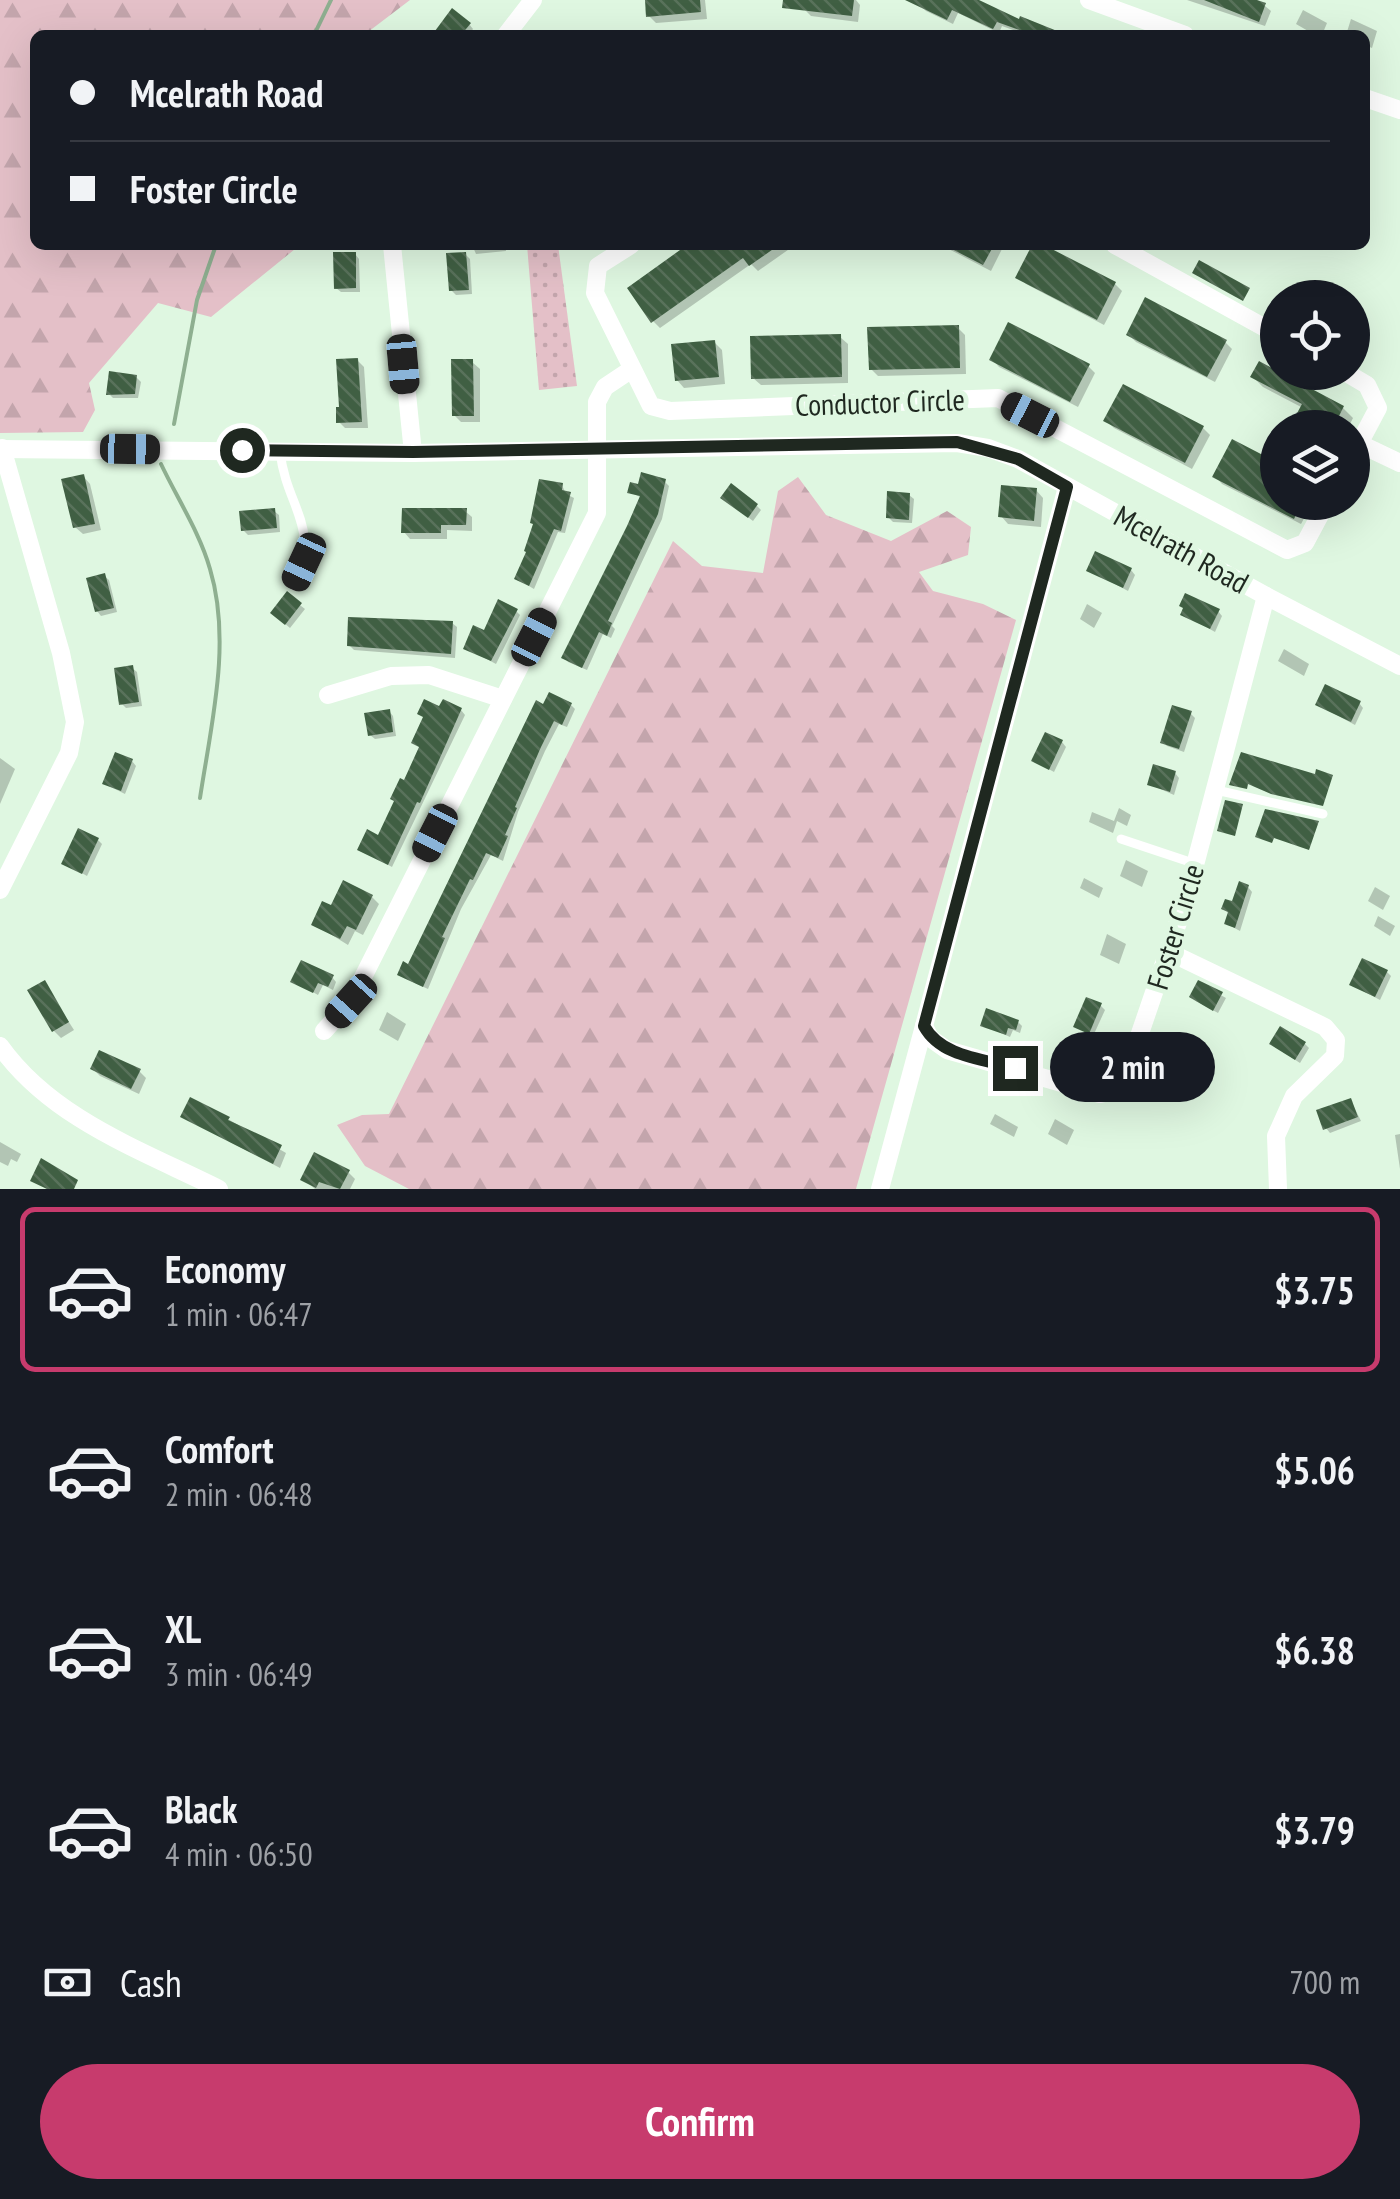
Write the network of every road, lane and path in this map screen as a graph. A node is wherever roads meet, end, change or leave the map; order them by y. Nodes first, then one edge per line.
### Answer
1 (532, 0) edge
2 (1089, 0) edge
3 (510, 30) edge
4 (1171, 30) edge
5 (1370, 100) edge
6 (1400, 110) edge
7 (393, 250) edge
8 (623, 250) edge
9 (1124, 250) edge
10 (1260, 325) edge
11 (632, 370) junction
12 (1370, 390) edge
13 (1370, 424) edge
14 (1, 448) edge
15 (598, 450) junction
16 (280, 451) junction
17 (413, 452) junction
18 (1370, 455) edge
19 (1400, 463) edge
20 (1067, 487) junction
21 (1317, 520) edge
22 (294, 586) dead end
23 (1266, 596) junction
24 (1400, 666) edge
25 (328, 695) dead end
26 (503, 699) junction
27 (1216, 790) junction
28 (1323, 814) dead end
29 (1121, 839) dead end
30 (1196, 864) junction
31 (0, 890) edge
32 (1169, 952) junction
33 (924, 1026) junction
34 (324, 1031) dead end
35 (3, 1054) edge
36 (190, 1183) edge
37 (218, 1189) edge
38 (880, 1189) edge
39 (1278, 1189) edge

1 - 3 street
2 - 4 street
5 - 6 street
7 - 17 street
8 - 11 street, Conductor Circle
9 - 10 street
11 - 15 street
11 - 21 street, Conductor Circle
12 - 13 street
14 - 16 street, Mcelrath Road
14 - 31 street
15 - 17 street, Mcelrath Road
15 - 20 street, Mcelrath Road
15 - 26 street
16 - 17 street, Mcelrath Road
16 - 22 lane
18 - 19 street
20 - 23 street, Mcelrath Road
20 - 33 street
23 - 24 street, Mcelrath Road
23 - 27 street, Foster Circle
25 - 26 street
26 - 34 street
27 - 28 lane
27 - 30 street, Foster Circle
29 - 30 lane
30 - 32 street, Foster Circle
32 - 33 street, Foster Circle
32 - 39 street
33 - 38 street
35 - 36 street
36 - 37 street

